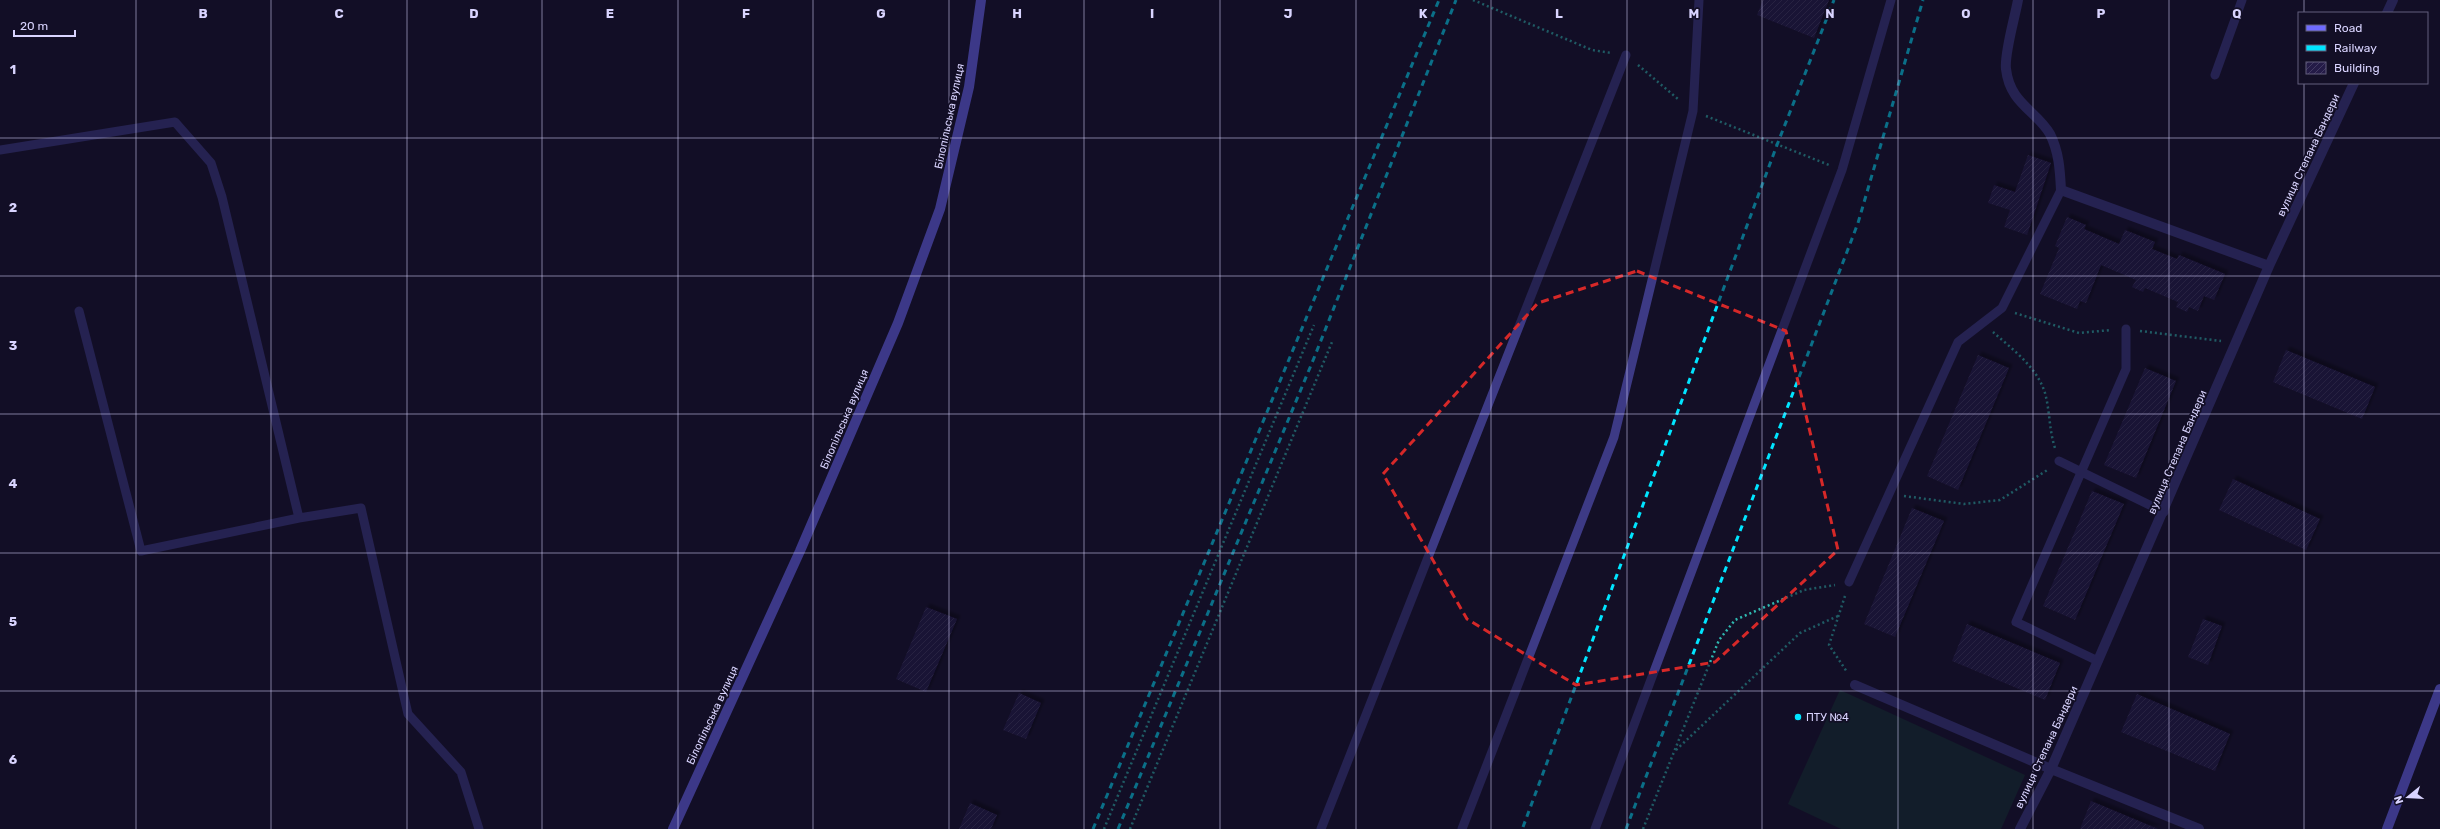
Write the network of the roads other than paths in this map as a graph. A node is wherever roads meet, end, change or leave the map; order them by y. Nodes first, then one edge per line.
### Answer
1 (981, 0) edge
2 (1699, 0) edge
3 (1891, 0) edge
4 (2018, 0) edge
5 (2242, 0) edge
6 (2393, 0) edge
7 (2387, 12) edge
8 (1626, 55) road end
9 (2215, 75) dead end
10 (2354, 84) edge
11 (0, 150) edge
12 (2061, 190) junction
13 (2269, 266) junction
14 (79, 310) dead end
15 (2126, 329) dead end
16 (2059, 461) road end
17 (2081, 473) junction
18 (2164, 512) junction
19 (299, 518) junction
20 (1849, 582) road end
21 (2098, 661) junction
22 (1855, 685) road end
23 (2440, 689) edge
24 (2051, 769) junction
25 (479, 829) edge
26 (673, 829) edge
27 (1321, 829) edge
28 (1462, 829) edge
29 (1595, 829) edge
30 (2020, 829) edge
31 (2199, 829) edge
32 (2387, 829) edge

1 - 26 main road, Білопільська вулиця
2 - 28 lane
3 - 29 lane
4 - 12 street
5 - 9 lane
6 - 7 street
8 - 27 lane
10 - 13 street, вулиця Степана Бандери
11 - 19 lane
12 - 13 street
12 - 20 lane
13 - 18 street, вулиця Степана Бандери
14 - 19 lane
15 - 17 lane
16 - 17 lane
17 - 18 lane
17 - 21 lane
18 - 21 street, вулиця Степана Бандери
19 - 25 lane
21 - 24 street, вулиця Степана Бандери
22 - 24 street
23 - 32 main road
24 - 30 street, вулиця Степана Бандери
24 - 31 street

